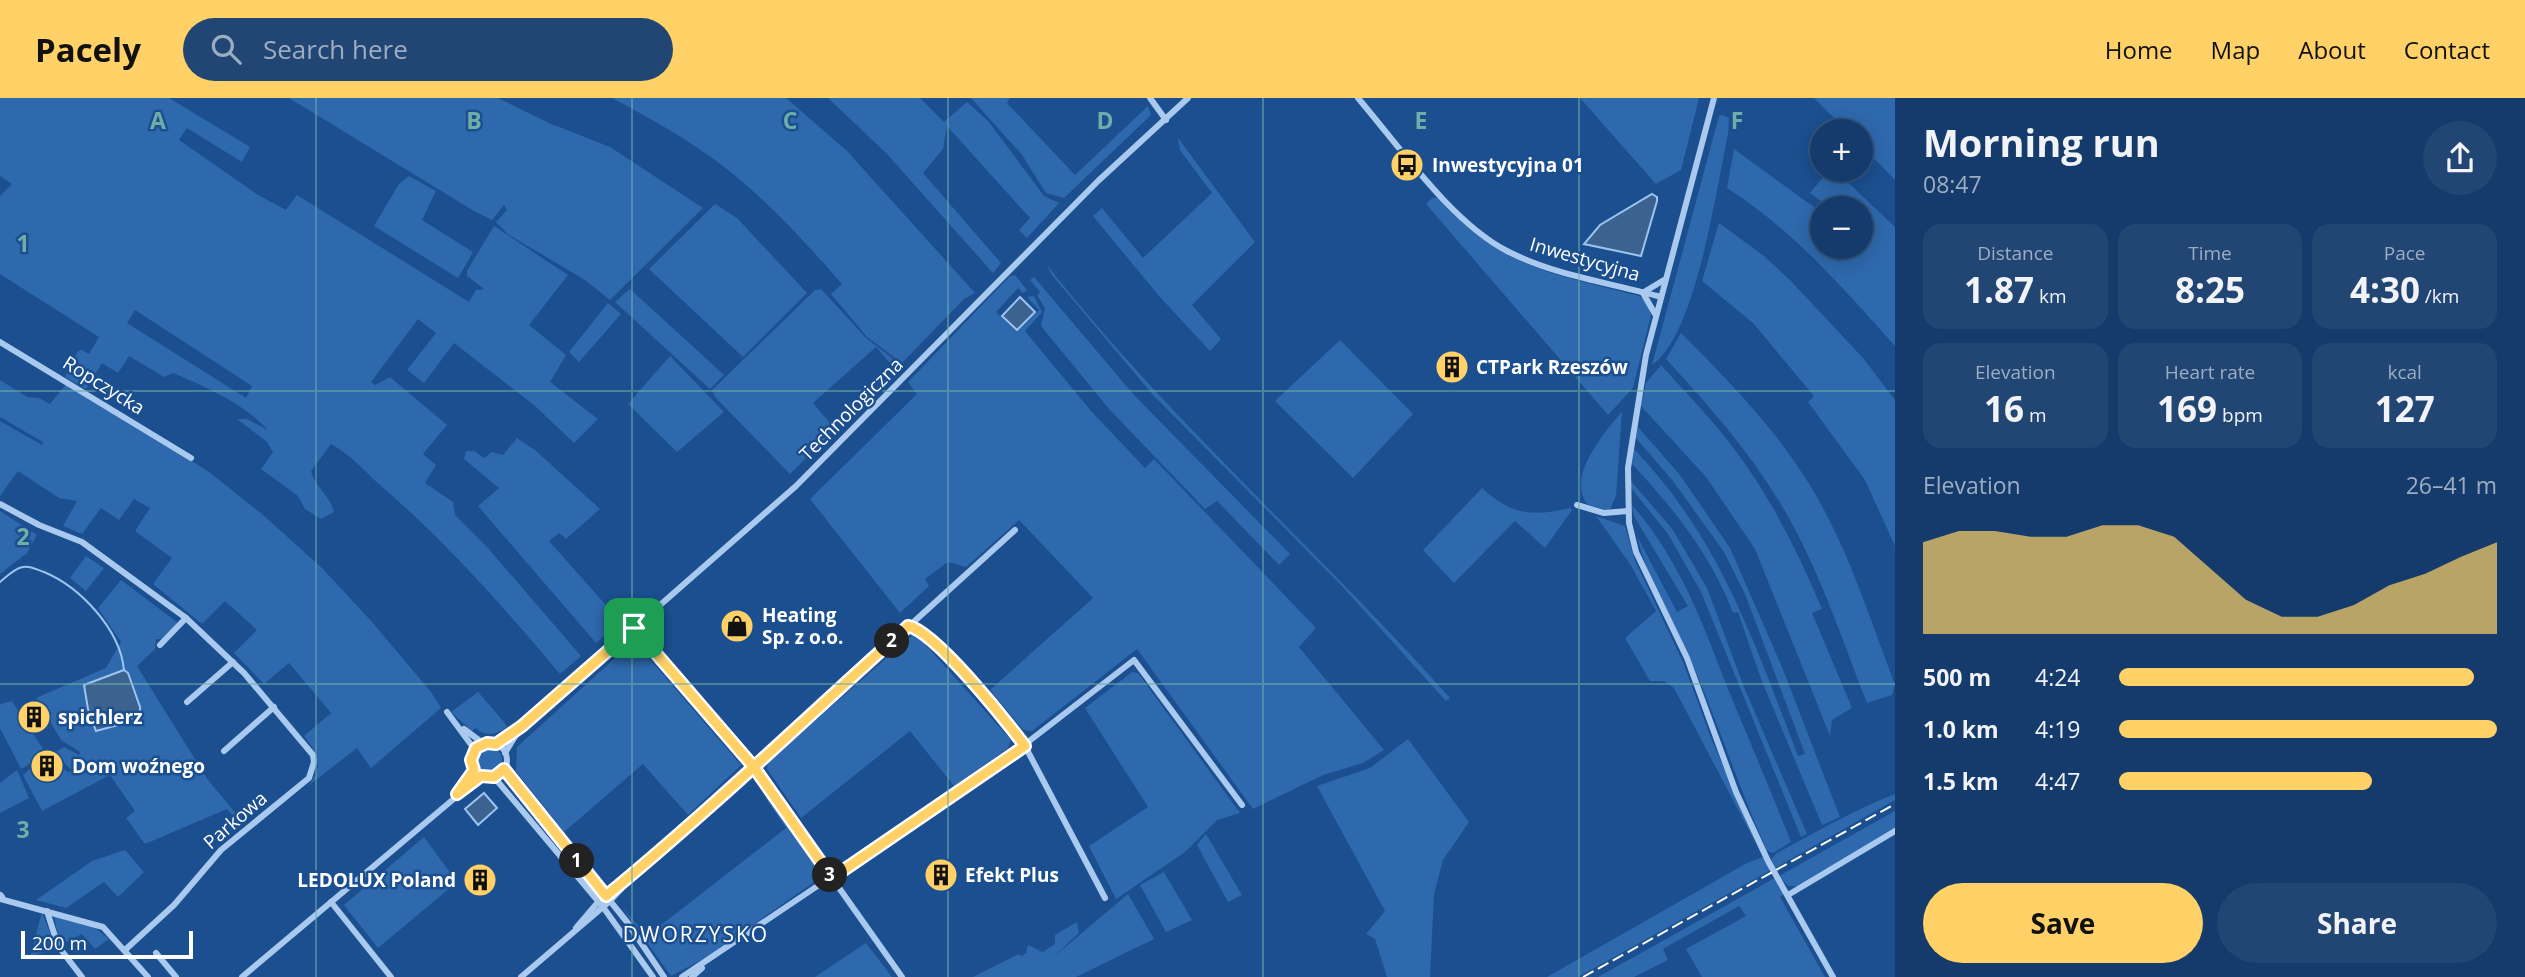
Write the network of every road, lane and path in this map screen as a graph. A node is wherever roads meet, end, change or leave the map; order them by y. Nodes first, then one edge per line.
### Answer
1 (1150, 98) edge
2 (1188, 98) edge
3 (1357, 98) edge
4 (1714, 98) edge
5 (1166, 120) junction
6 (1666, 278) junction
7 (1642, 292) junction
8 (1661, 297) junction
9 (1656, 316) junction
10 (0, 342) edge
11 (191, 458) dead end
12 (0, 504) edge
13 (1577, 505) dead end
14 (1628, 511) junction
15 (1014, 530) dead end
16 (186, 618) junction
17 (908, 626) junction
18 (634, 628) junction
19 (160, 645) dead end
20 (233, 662) junction
21 (187, 702) dead end
22 (274, 707) junction
23 (447, 712) dead end
24 (459, 726) junction
25 (522, 726) junction
26 (484, 744) junction
27 (496, 744) junction
28 (1025, 746) junction
29 (475, 750) junction
30 (224, 751) dead end
31 (505, 753) junction
32 (753, 766) junction
33 (504, 769) junction
34 (474, 770) junction
35 (481, 776) junction
36 (494, 777) junction
37 (457, 794) junction
38 (1242, 805) dead end
39 (1895, 831) edge
40 (832, 878) junction
41 (1788, 895) junction
42 (0, 898) edge
43 (608, 898) junction
44 (1105, 898) dead end
45 (331, 902) junction
46 (601, 904) junction
47 (47, 911) junction
48 (125, 950) junction
49 (156, 953) dead end
50 (706, 964) junction
51 (82, 977) edge
52 (148, 977) edge
53 (176, 977) edge
54 (242, 977) edge
55 (391, 977) edge
56 (521, 977) edge
57 (653, 977) edge
58 (664, 977) edge
59 (682, 977) edge
60 (692, 977) edge
61 (902, 977) edge
62 (1833, 977) edge

1 - 5 street
2 - 5 street, Technologiczna
3 - 7 street, Inwestycyjna
4 - 6 street
5 - 18 street, Technologiczna
6 - 7 street
6 - 8 street
7 - 8 street, Inwestycyjna
7 - 9 street
8 - 9 street
9 - 14 street
10 - 11 street, Ropczycka
12 - 16 street, Parkowa
13 - 14 street
14 - 41 street
15 - 17 street
16 - 19 street
16 - 20 street, Parkowa
17 - 28 street
17 - 32 street
18 - 25 street, Technologiczna
18 - 32 street
20 - 21 street
20 - 22 street, Parkowa
22 - 30 street
22 - 48 street, Parkowa
23 - 24 street
24 - 26 street
24 - 29 street
25 - 27 street, Technologiczna
25 - 31 street, Technologiczna
26 - 27 street
26 - 29 street
27 - 31 street
28 - 38 street
28 - 40 street
28 - 44 street
29 - 34 street
31 - 33 street
32 - 40 street
32 - 43 street
33 - 36 street
33 - 43 street
34 - 35 street
34 - 37 street
35 - 36 street
35 - 37 street
36 - 46 street
37 - 45 street
39 - 41 street
40 - 50 street
40 - 61 street
41 - 62 street
42 - 47 street
43 - 46 street
43 - 58 street
45 - 54 street
45 - 55 street
46 - 56 street
46 - 57 street
47 - 48 street
47 - 51 street
48 - 52 street
49 - 53 street
50 - 59 street
50 - 60 street

